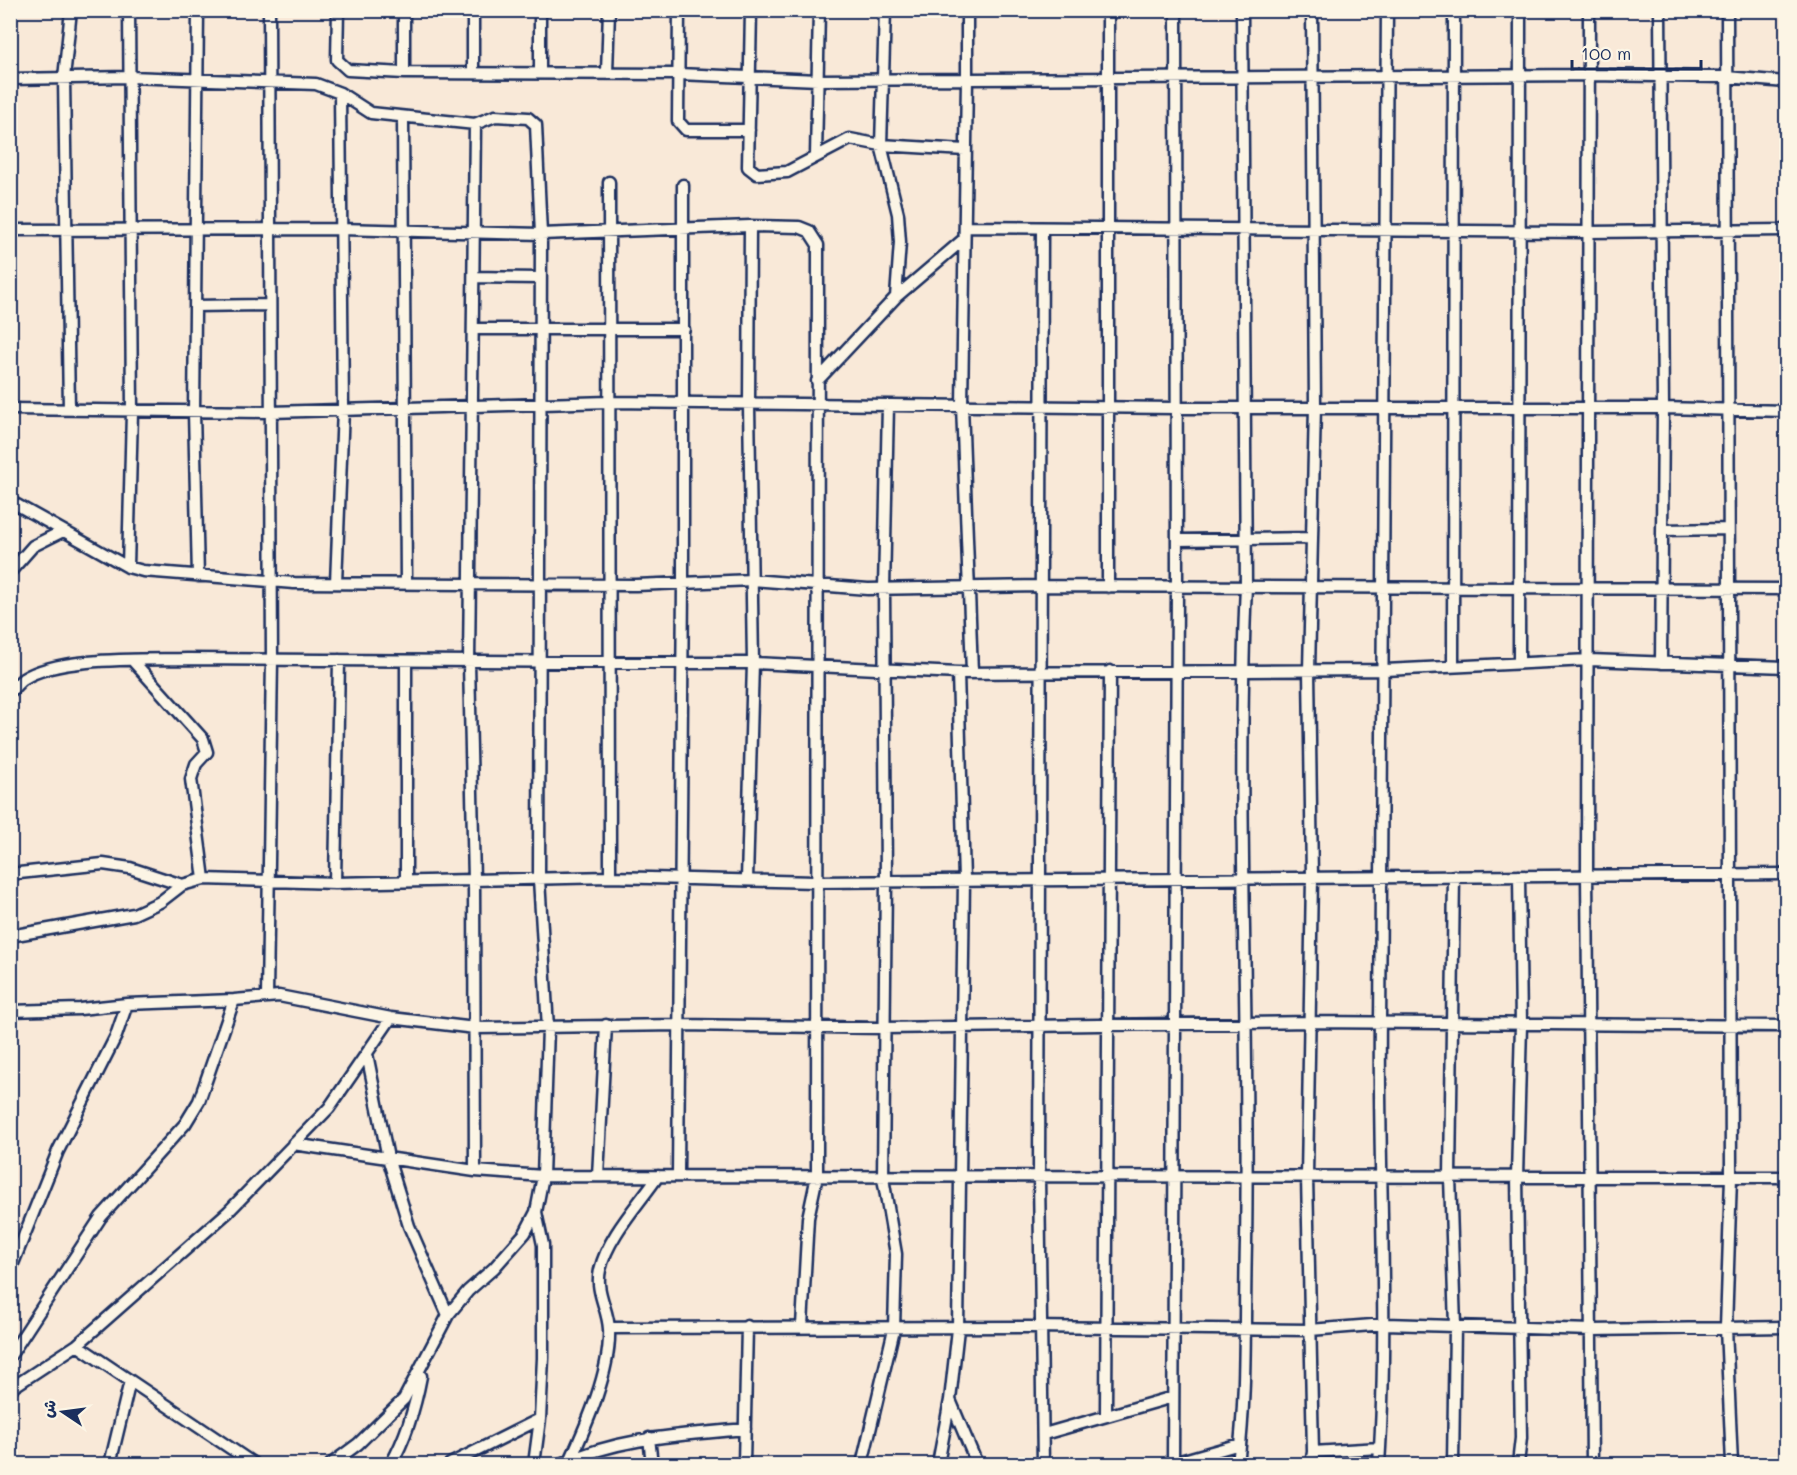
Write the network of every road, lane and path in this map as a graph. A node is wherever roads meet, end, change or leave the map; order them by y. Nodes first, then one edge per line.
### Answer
1 (71, 10) edge
2 (129, 10) edge
3 (198, 10) edge
4 (269, 10) edge
5 (338, 10) edge
6 (404, 10) edge
7 (473, 10) edge
8 (540, 10) edge
9 (609, 10) edge
10 (679, 10) edge
11 (751, 10) edge
12 (819, 10) edge
13 (885, 10) edge
14 (967, 10) edge
15 (1108, 10) edge
16 (1176, 10) edge
17 (1242, 10) edge
18 (1312, 10) edge
19 (1387, 10) edge
20 (1454, 10) edge
21 (1520, 10) edge
22 (1589, 10) edge
23 (1660, 10) edge
24 (1727, 10) edge
25 (473, 71) junction
26 (404, 73) junction
27 (540, 73) junction
28 (607, 73) junction
29 (678, 74) junction
30 (1588, 75) junction
31 (750, 76) junction
32 (1387, 76) junction
33 (1454, 76) junction
34 (1519, 76) junction
35 (129, 77) junction
36 (1109, 77) junction
37 (1243, 77) junction
38 (1312, 77) junction
39 (1661, 77) junction
40 (1726, 77) junction
41 (64, 78) junction
42 (1175, 78) junction
43 (967, 79) junction
44 (10, 80) edge
45 (197, 80) junction
46 (818, 80) junction
47 (883, 80) junction
48 (268, 81) junction
49 (1786, 82) edge
50 (340, 93) junction
51 (403, 118) junction
52 (475, 124) junction
53 (749, 130) junction
54 (881, 145) junction
55 (965, 150) junction
56 (816, 156) junction
57 (609, 182) dead end
58 (682, 185) dead end
59 (750, 226) junction
60 (1042, 228) junction
61 (340, 229) junction
62 (1109, 229) junction
63 (1176, 229) junction
64 (1245, 229) junction
65 (10, 230) edge
66 (269, 230) junction
67 (406, 230) junction
68 (683, 230) junction
69 (1314, 230) junction
70 (1660, 230) junction
71 (1786, 230) edge
72 (64, 231) junction
73 (195, 231) junction
74 (1387, 231) junction
75 (1455, 231) junction
76 (1727, 231) junction
77 (130, 232) junction
78 (473, 232) junction
79 (1520, 232) junction
80 (1588, 232) junction
81 (609, 233) junction
82 (964, 233) junction
83 (541, 234) junction
84 (474, 277) junction
85 (540, 278) junction
86 (896, 297) junction
87 (270, 305) junction
88 (195, 306) junction
89 (473, 329) junction
90 (684, 329) junction
91 (541, 330) junction
92 (609, 330) junction
93 (817, 381) junction
94 (609, 402) junction
95 (542, 404) junction
96 (684, 404) junction
97 (749, 405) junction
98 (817, 405) junction
99 (888, 405) junction
100 (962, 405) junction
101 (473, 406) junction
102 (1040, 406) junction
103 (1315, 406) junction
104 (407, 407) junction
105 (1110, 407) junction
106 (1246, 407) junction
107 (1387, 407) junction
108 (1455, 407) junction
109 (1590, 407) junction
110 (1175, 408) junction
111 (1520, 408) junction
112 (1663, 408) junction
113 (10, 409) edge
114 (343, 409) junction
115 (69, 410) junction
116 (1726, 411) junction
117 (1786, 411) edge
118 (132, 412) junction
119 (194, 412) junction
120 (271, 412) junction
121 (10, 501) edge
122 (1728, 529) junction
123 (1662, 530) junction
124 (63, 531) junction
125 (1246, 538) junction
126 (1312, 538) junction
127 (1177, 540) junction
128 (128, 567) junction
129 (10, 572) edge
130 (198, 576) junction
131 (752, 580) junction
132 (270, 582) junction
133 (406, 582) junction
134 (470, 582) junction
135 (336, 583) junction
136 (683, 583) junction
137 (539, 584) junction
138 (818, 584) junction
139 (608, 585) junction
140 (1042, 585) junction
141 (968, 586) junction
142 (1246, 586) junction
143 (1310, 586) junction
144 (1454, 586) junction
145 (1108, 587) junction
146 (1177, 587) junction
147 (1385, 588) junction
148 (1520, 588) junction
149 (1587, 588) junction
150 (1662, 589) junction
151 (1730, 589) junction
152 (1786, 589) edge
153 (884, 590) junction
154 (272, 659) junction
155 (132, 660) junction
156 (339, 660) junction
157 (1589, 660) junction
158 (406, 662) junction
159 (539, 662) junction
160 (609, 662) junction
161 (1519, 662) junction
162 (469, 663) junction
163 (683, 663) junction
164 (753, 663) junction
165 (1661, 663) junction
166 (1453, 665) junction
167 (819, 666) junction
168 (1730, 666) junction
169 (1786, 667) edge
170 (885, 669) junction
171 (1042, 670) junction
172 (1385, 670) junction
173 (1110, 671) junction
174 (1242, 671) junction
175 (1309, 671) junction
176 (972, 672) junction
177 (1175, 672) junction
178 (958, 673) junction
179 (10, 692) edge
180 (10, 874) edge
181 (1587, 874) junction
182 (1728, 874) junction
183 (1786, 874) edge
184 (1383, 876) junction
185 (1454, 876) junction
186 (1519, 876) junction
187 (1312, 877) junction
188 (610, 878) junction
189 (1244, 878) junction
190 (204, 879) junction
191 (540, 879) junction
192 (679, 879) junction
193 (1108, 879) junction
194 (1174, 879) junction
195 (474, 880) junction
196 (747, 880) junction
197 (886, 880) junction
198 (964, 880) junction
199 (1041, 880) junction
200 (268, 881) junction
201 (406, 881) junction
202 (815, 882) junction
203 (335, 883) junction
204 (182, 885) junction
205 (10, 936) edge
206 (267, 997) junction
207 (234, 1000) junction
208 (127, 1004) junction
209 (10, 1011) edge
210 (391, 1018) junction
211 (1310, 1022) junction
212 (1380, 1023) junction
213 (1108, 1024) junction
214 (1454, 1024) junction
215 (606, 1025) junction
216 (679, 1025) junction
217 (1175, 1025) junction
218 (1245, 1025) junction
219 (1521, 1025) junction
220 (1590, 1025) junction
221 (1730, 1025) junction
222 (1786, 1026) edge
223 (819, 1027) junction
224 (964, 1027) junction
225 (1040, 1027) junction
226 (475, 1028) junction
227 (548, 1028) junction
228 (884, 1028) junction
229 (367, 1054) junction
230 (293, 1144) junction
231 (388, 1158) junction
232 (475, 1171) junction
233 (1591, 1175) junction
234 (543, 1176) junction
235 (598, 1176) junction
236 (658, 1176) junction
237 (678, 1176) junction
238 (817, 1176) junction
239 (1175, 1176) junction
240 (961, 1177) junction
241 (1039, 1177) junction
242 (1106, 1177) junction
243 (1247, 1177) junction
244 (1307, 1177) junction
245 (1383, 1177) junction
246 (1450, 1177) junction
247 (1517, 1177) junction
248 (1731, 1177) junction
249 (1786, 1177) edge
250 (883, 1178) junction
251 (536, 1212) junction
252 (10, 1271) edge
253 (448, 1315) junction
254 (1385, 1324) junction
255 (747, 1326) junction
256 (802, 1326) junction
257 (1455, 1326) junction
258 (1040, 1327) junction
259 (1786, 1327) edge
260 (609, 1328) junction
261 (1108, 1328) junction
262 (894, 1329) junction
263 (958, 1329) junction
264 (1244, 1329) junction
265 (1519, 1329) junction
266 (1726, 1329) junction
267 (1174, 1330) junction
268 (1310, 1330) junction
269 (1592, 1330) junction
270 (77, 1345) junction
271 (10, 1356) edge
272 (423, 1364) junction
273 (130, 1381) junction
274 (10, 1389) edge
275 (1173, 1397) junction
276 (950, 1400) junction
277 (1106, 1415) junction
278 (540, 1419) junction
279 (745, 1429) junction
280 (1044, 1434) junction
281 (649, 1438) junction
282 (1240, 1444) junction
283 (1380, 1448) junction
284 (1313, 1452) junction
285 (565, 1463) edge
286 (110, 1464) edge
287 (255, 1464) edge
288 (331, 1464) edge
289 (391, 1464) edge
290 (450, 1464) edge
291 (534, 1464) edge
292 (652, 1464) edge
293 (744, 1464) edge
294 (862, 1464) edge
295 (938, 1464) edge
296 (977, 1464) edge
297 (1043, 1464) edge
298 (1173, 1464) edge
299 (1238, 1464) edge
300 (1311, 1464) edge
301 (1379, 1464) edge
302 (1453, 1464) edge
303 (1518, 1464) edge
304 (1592, 1464) edge
305 (1732, 1464) edge

1 - 41 street
2 - 35 street
3 - 45 street
4 - 48 street
5 - 26 street
6 - 26 street
7 - 25 street
8 - 27 street
9 - 28 street
10 - 29 street
11 - 31 street
12 - 46 street
13 - 47 street
14 - 43 street
15 - 36 street
16 - 42 street
17 - 37 street
18 - 38 street
19 - 32 street
20 - 33 street
21 - 34 street
22 - 30 street
23 - 39 street
24 - 40 street
25 - 26 street
25 - 27 street
27 - 28 street
28 - 29 street
29 - 31 street
29 - 53 street
30 - 34 street
30 - 39 street
30 - 80 street
31 - 46 street
31 - 53 street
32 - 33 street
32 - 38 street
32 - 74 street
33 - 34 street
33 - 75 street
34 - 79 street
35 - 41 street
35 - 45 street
35 - 77 street
36 - 42 street
36 - 43 street
36 - 62 street
37 - 38 street
37 - 42 street
37 - 64 street
38 - 69 street
39 - 40 street
39 - 70 street
40 - 49 street
40 - 76 street
41 - 44 street
41 - 72 street
42 - 63 street
43 - 47 street
43 - 55 street
45 - 48 street
45 - 73 street
46 - 47 street
46 - 56 street
47 - 54 street
48 - 50 street
48 - 66 street
50 - 51 street
50 - 61 street
51 - 52 street
51 - 67 street
52 - 78 street
52 - 83 street
53 - 56 street
54 - 55 street
54 - 56 street
54 - 86 street
55 - 82 street
57 - 81 street
58 - 68 street
59 - 68 street
59 - 93 street
59 - 97 street
60 - 62 street
60 - 82 street
60 - 102 street
61 - 66 street
61 - 67 street
61 - 114 street
62 - 63 street
62 - 105 street
63 - 64 street
63 - 110 street
64 - 69 street
64 - 106 street
65 - 72 street
66 - 73 street
66 - 87 street
67 - 78 street
67 - 104 street
68 - 81 street
68 - 90 street
69 - 74 street
69 - 103 street
70 - 76 street
70 - 80 street
70 - 112 street
71 - 76 street
72 - 77 street
72 - 115 street
73 - 77 street
73 - 88 street
74 - 75 street
74 - 107 street
75 - 79 street
75 - 108 street
76 - 116 street
77 - 118 street
78 - 83 street
78 - 84 street
79 - 80 street
79 - 111 street
80 - 109 street
81 - 83 street
81 - 92 street
82 - 86 street
82 - 100 street
83 - 85 street
84 - 85 street
84 - 89 street
85 - 91 street
86 - 93 street
87 - 88 street
87 - 120 street
88 - 119 street
89 - 91 street
89 - 101 street
90 - 92 street
90 - 96 street
91 - 92 street
91 - 95 street
92 - 94 street
93 - 98 street
94 - 95 street
94 - 96 street
94 - 139 street
95 - 101 street
95 - 137 street
96 - 97 street
96 - 136 street
97 - 98 street
97 - 131 street
98 - 99 street
98 - 138 street
99 - 100 street
99 - 153 street
100 - 102 street
100 - 141 street
101 - 104 street
101 - 134 street
102 - 105 street
102 - 140 street
103 - 106 street
103 - 107 street
103 - 126 street
104 - 114 street
104 - 133 street
105 - 110 street
105 - 145 street
106 - 110 street
106 - 125 street
107 - 108 street
107 - 147 street
108 - 111 street
108 - 144 street
109 - 111 street
109 - 112 street
109 - 149 street
110 - 127 street
111 - 148 street
112 - 116 street
112 - 123 street
113 - 115 street
114 - 120 street
114 - 135 street
115 - 118 street
116 - 117 street
116 - 122 street
118 - 119 street
118 - 128 street
119 - 120 street
119 - 130 street
120 - 132 street
121 - 124 street
122 - 123 street
122 - 151 street
123 - 150 street
124 - 128 street
124 - 129 street
125 - 126 street
125 - 127 street
125 - 142 street
126 - 143 street
127 - 146 street
128 - 130 street
130 - 132 street
131 - 136 street
131 - 138 street
131 - 164 street
132 - 135 street
132 - 154 street
133 - 134 street
133 - 135 street
134 - 137 street
134 - 162 street
136 - 139 street
136 - 163 street
137 - 139 street
137 - 159 street
138 - 153 street
138 - 167 street
139 - 160 street
140 - 141 street
140 - 145 street
140 - 171 street
141 - 153 street
141 - 176 street
142 - 143 street
142 - 146 street
142 - 174 street
143 - 147 street
143 - 175 street
144 - 147 street
144 - 148 street
144 - 166 street
145 - 146 street
146 - 177 street
147 - 172 street
148 - 149 street
148 - 161 street
149 - 150 street
149 - 157 street
150 - 151 street
150 - 165 street
151 - 152 street
151 - 168 street
153 - 170 street
154 - 155 street
154 - 156 street
154 - 200 street
155 - 179 street
155 - 190 street
156 - 158 street
156 - 203 street
157 - 161 street
157 - 165 street
157 - 181 street
158 - 162 street
158 - 201 street
159 - 160 street
159 - 162 street
159 - 191 street
160 - 163 street
160 - 188 street
161 - 166 street
162 - 195 street
163 - 164 street
163 - 192 street
164 - 167 street
164 - 196 street
165 - 168 street
166 - 172 street
167 - 170 street
167 - 202 street
168 - 169 street
168 - 182 street
170 - 178 street
170 - 197 street
171 - 173 street
171 - 176 street
171 - 199 street
172 - 175 street
172 - 184 street
173 - 177 street
173 - 193 street
174 - 175 street
174 - 177 street
174 - 189 street
175 - 187 street
176 - 178 street
177 - 194 street
178 - 198 street
180 - 204 street
181 - 182 street
181 - 186 street
181 - 220 street
182 - 183 street
182 - 221 street
184 - 185 street
184 - 187 street
184 - 212 street
185 - 186 street
185 - 214 street
186 - 219 street
187 - 189 street
187 - 211 street
188 - 191 street
188 - 192 street
189 - 194 street
189 - 218 street
190 - 200 street
190 - 204 street
191 - 195 street
191 - 227 street
192 - 196 street
192 - 216 street
193 - 194 street
193 - 199 street
193 - 213 street
194 - 217 street
195 - 201 street
195 - 226 street
196 - 202 street
197 - 198 street
197 - 202 street
197 - 228 street
198 - 199 street
198 - 224 street
199 - 225 street
200 - 203 street
200 - 206 street
201 - 203 street
202 - 223 street
204 - 205 street
206 - 207 street
206 - 210 street
207 - 208 street
207 - 271 street
208 - 209 street
208 - 252 street
210 - 226 street
210 - 229 street
211 - 212 street
211 - 218 street
211 - 244 street
212 - 214 street
212 - 245 street
213 - 217 street
213 - 225 street
213 - 242 street
214 - 219 street
214 - 246 street
215 - 216 street
215 - 227 street
215 - 235 street
216 - 223 street
216 - 237 street
217 - 218 street
217 - 239 street
218 - 243 street
219 - 220 street
219 - 247 street
220 - 221 street
220 - 233 street
221 - 222 street
221 - 248 street
223 - 228 street
223 - 238 street
224 - 225 street
224 - 228 street
224 - 240 street
225 - 241 street
226 - 227 street
226 - 232 street
227 - 234 street
228 - 250 street
229 - 230 street
229 - 231 street
230 - 231 street
230 - 270 street
231 - 232 street
231 - 253 street
232 - 234 street
233 - 247 street
233 - 248 street
233 - 269 street
234 - 235 street
234 - 251 street
235 - 236 street
236 - 237 street
236 - 260 street
237 - 238 street
238 - 250 street
238 - 256 street
239 - 242 street
239 - 243 street
239 - 267 street
240 - 241 street
240 - 250 street
240 - 263 street
241 - 242 street
241 - 258 street
242 - 261 street
243 - 244 street
243 - 264 street
244 - 245 street
244 - 268 street
245 - 246 street
245 - 254 street
246 - 247 street
246 - 257 street
247 - 265 street
248 - 249 street
248 - 266 street
250 - 262 street
251 - 253 street
251 - 278 street
253 - 272 street
254 - 257 street
254 - 268 street
254 - 283 street
255 - 256 street
255 - 260 street
255 - 279 street
256 - 262 street
257 - 265 street
257 - 302 street
258 - 261 street
258 - 263 street
258 - 280 street
259 - 266 street
260 - 285 street
261 - 267 street
261 - 277 street
262 - 263 street
262 - 294 street
263 - 276 street
264 - 267 street
264 - 268 street
264 - 282 street
265 - 269 street
265 - 303 street
266 - 269 street
266 - 305 street
267 - 275 street
268 - 284 street
269 - 304 street
270 - 273 street
270 - 274 street
272 - 288 street
272 - 289 street
273 - 286 street
273 - 287 street
275 - 277 street
275 - 298 street
276 - 295 street
276 - 296 street
277 - 280 street
278 - 290 street
278 - 291 street
279 - 281 street
279 - 293 street
280 - 297 street
281 - 285 street
281 - 292 street
282 - 298 street
282 - 299 street
283 - 284 street
283 - 301 street
284 - 300 street

